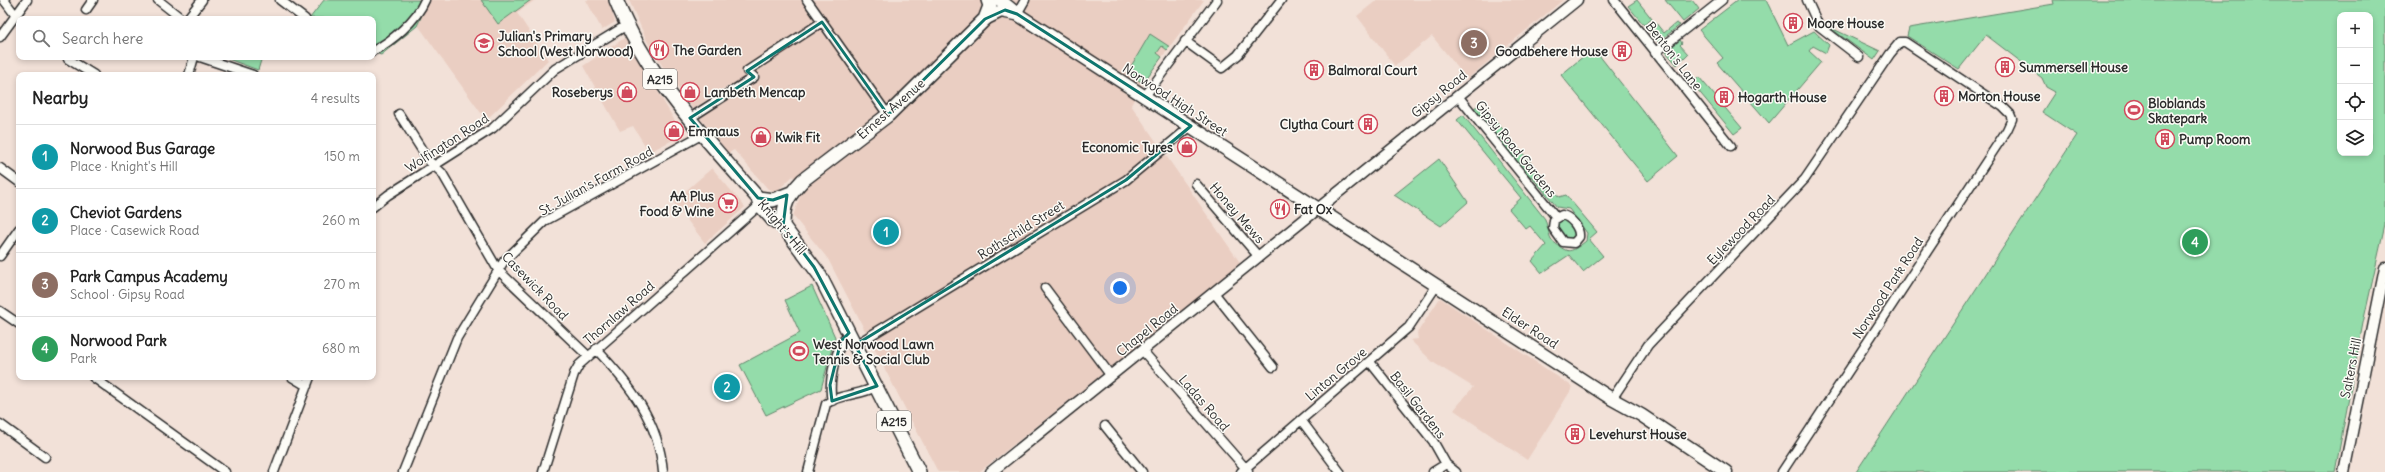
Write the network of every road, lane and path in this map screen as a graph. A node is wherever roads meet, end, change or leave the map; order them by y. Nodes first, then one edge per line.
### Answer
1 (4, 0) edge
2 (27, 0) edge
3 (93, 0) edge
4 (158, 0) edge
5 (202, 0) edge
6 (280, 0) edge
7 (424, 0) edge
8 (616, 0) edge
9 (807, 0) edge
10 (988, 0) edge
11 (1000, 0) edge
12 (1025, 0) edge
13 (1217, 0) edge
14 (1281, 0) edge
15 (1577, 0) edge
16 (1614, 0) edge
17 (1722, 0) edge
18 (1807, 0) edge
19 (86, 10) dead end
20 (1017, 14) junction
21 (16, 16) junction
22 (178, 16) edge
23 (189, 16) edge
24 (301, 16) edge
25 (985, 20) junction
26 (822, 22) junction
27 (627, 25) junction
28 (3, 28) edge
29 (0, 37) edge
30 (1185, 41) junction
31 (376, 49) edge
32 (1656, 52) junction
33 (1859, 57) dead end
34 (70, 60) edge
35 (193, 60) edge
36 (209, 60) edge
37 (89, 72) edge
38 (190, 72) edge
39 (244, 72) edge
40 (1145, 96) junction
41 (1458, 96) junction
42 (399, 114) dead end
43 (888, 115) junction
44 (2012, 116) joint
45 (690, 118) junction
46 (1191, 126) junction
47 (703, 134) junction
48 (1731, 146) dead end
49 (434, 167) junction
50 (0, 168) edge
51 (16, 180) edge
52 (1196, 184) dead end
53 (791, 193) junction
54 (759, 201) junction
55 (376, 204) edge
56 (1319, 209) junction
57 (1556, 217) dead end
58 (783, 226) junction
59 (16, 233) edge
60 (0, 256) edge
61 (1259, 257) junction
62 (2385, 268) edge
63 (498, 270) junction
64 (1437, 285) junction
65 (1045, 288) dead end
66 (1215, 294) junction
67 (0, 311) edge
68 (16, 322) edge
69 (853, 340) junction
70 (596, 349) junction
71 (1142, 350) junction
72 (588, 356) junction
73 (1370, 362) junction
74 (1272, 367) dead end
75 (1111, 376) junction
76 (97, 380) edge
77 (297, 380) edge
78 (309, 380) edge
79 (307, 386) junction
80 (877, 386) junction
81 (1612, 399) junction
82 (832, 400) junction
83 (1301, 420) junction
84 (0, 425) edge
85 (1105, 426) dead end
86 (44, 459) dead end
87 (1446, 464) junction
88 (1245, 471) edge
89 (225, 472) edge
90 (274, 472) edge
91 (403, 472) edge
92 (543, 472) edge
93 (663, 472) edge
94 (808, 472) edge
95 (919, 472) edge
96 (992, 472) edge
97 (1142, 472) edge
98 (1340, 472) edge
99 (1433, 472) edge
100 (1456, 472) edge
101 (1726, 472) edge
102 (1782, 472) edge
103 (2344, 472) edge

1 - 21 street
2 - 21 street
3 - 19 street
4 - 22 street
5 - 23 street
6 - 24 street
7 - 31 street
8 - 27 main road, Knight's Hill / A215
9 - 26 street
10 - 25 main road
11 - 20 main road, Norwood High Street
12 - 20 street
13 - 30 street
14 - 30 street
15 - 41 street, Gipsy Road
16 - 32 street, Benton's Lane
17 - 32 street
18 - 33 street
20 - 25 main road, Norwood High Street
20 - 40 main road, Norwood High Street
21 - 28 street
25 - 43 main road, Ernest Avenue
26 - 43 street
26 - 45 street
27 - 45 main road, Knight's Hill / A215
27 - 49 street, Wolfington Road
28 - 29 street
30 - 40 street
32 - 48 street, Benton's Lane
34 - 37 street
35 - 38 street
36 - 39 street
40 - 46 main road, Norwood High Street
41 - 56 street, Gipsy Road
41 - 57 street, Gipsy Road Gardens
42 - 49 street, Casewick Road
43 - 53 main road, Ernest Avenue
44 - 81 street, Eylewood Road
44 - 102 street, Norwood Park Road
45 - 47 main road, Knight's Hill / A215
46 - 56 main road, Norwood High Street
46 - 69 street, Rothschild Street
47 - 54 main road, Knight's Hill / A215
47 - 63 street, St. Julian's Farm Road
49 - 55 street, Wolfington Road
49 - 63 street, Casewick Road
50 - 51 street
52 - 61 street, Honey Mews
53 - 54 main road, Ernest Avenue
53 - 58 main road, Ernest Avenue
54 - 58 main road, Knight's Hill / A215
54 - 70 street, Thornlaw Road
56 - 61 street, Chapel Road
56 - 64 main road, Elder Road
58 - 69 main road, Knight's Hill / A215
59 - 60 street
61 - 66 street, Chapel Road
62 - 103 street, Salters Hill
63 - 72 street, Casewick Road
63 - 91 street, St. Julian's Farm Road
64 - 73 street, Linton Grove
64 - 81 main road, Elder Road
65 - 75 street
66 - 71 street, Chapel Road
66 - 74 street
67 - 68 street
69 - 80 main road, Knight's Hill / A215
69 - 82 street
70 - 72 street, Thornlaw Road
70 - 93 street
71 - 75 street, Chapel Road
71 - 88 street, Ladas Road
72 - 92 street, Thornlaw Road
73 - 83 street, Linton Grove
73 - 87 street, Basil Gardens
75 - 96 street, Chapel Road
76 - 89 street
77 - 79 street
78 - 79 street
79 - 90 street
80 - 82 street
80 - 95 main road, Knight's Hill / A215
81 - 101 main road, Elder Road
82 - 94 street
83 - 88 street, Linton Grove
83 - 98 street
84 - 86 street
85 - 97 street
87 - 99 street
87 - 100 street, Basil Gardens

